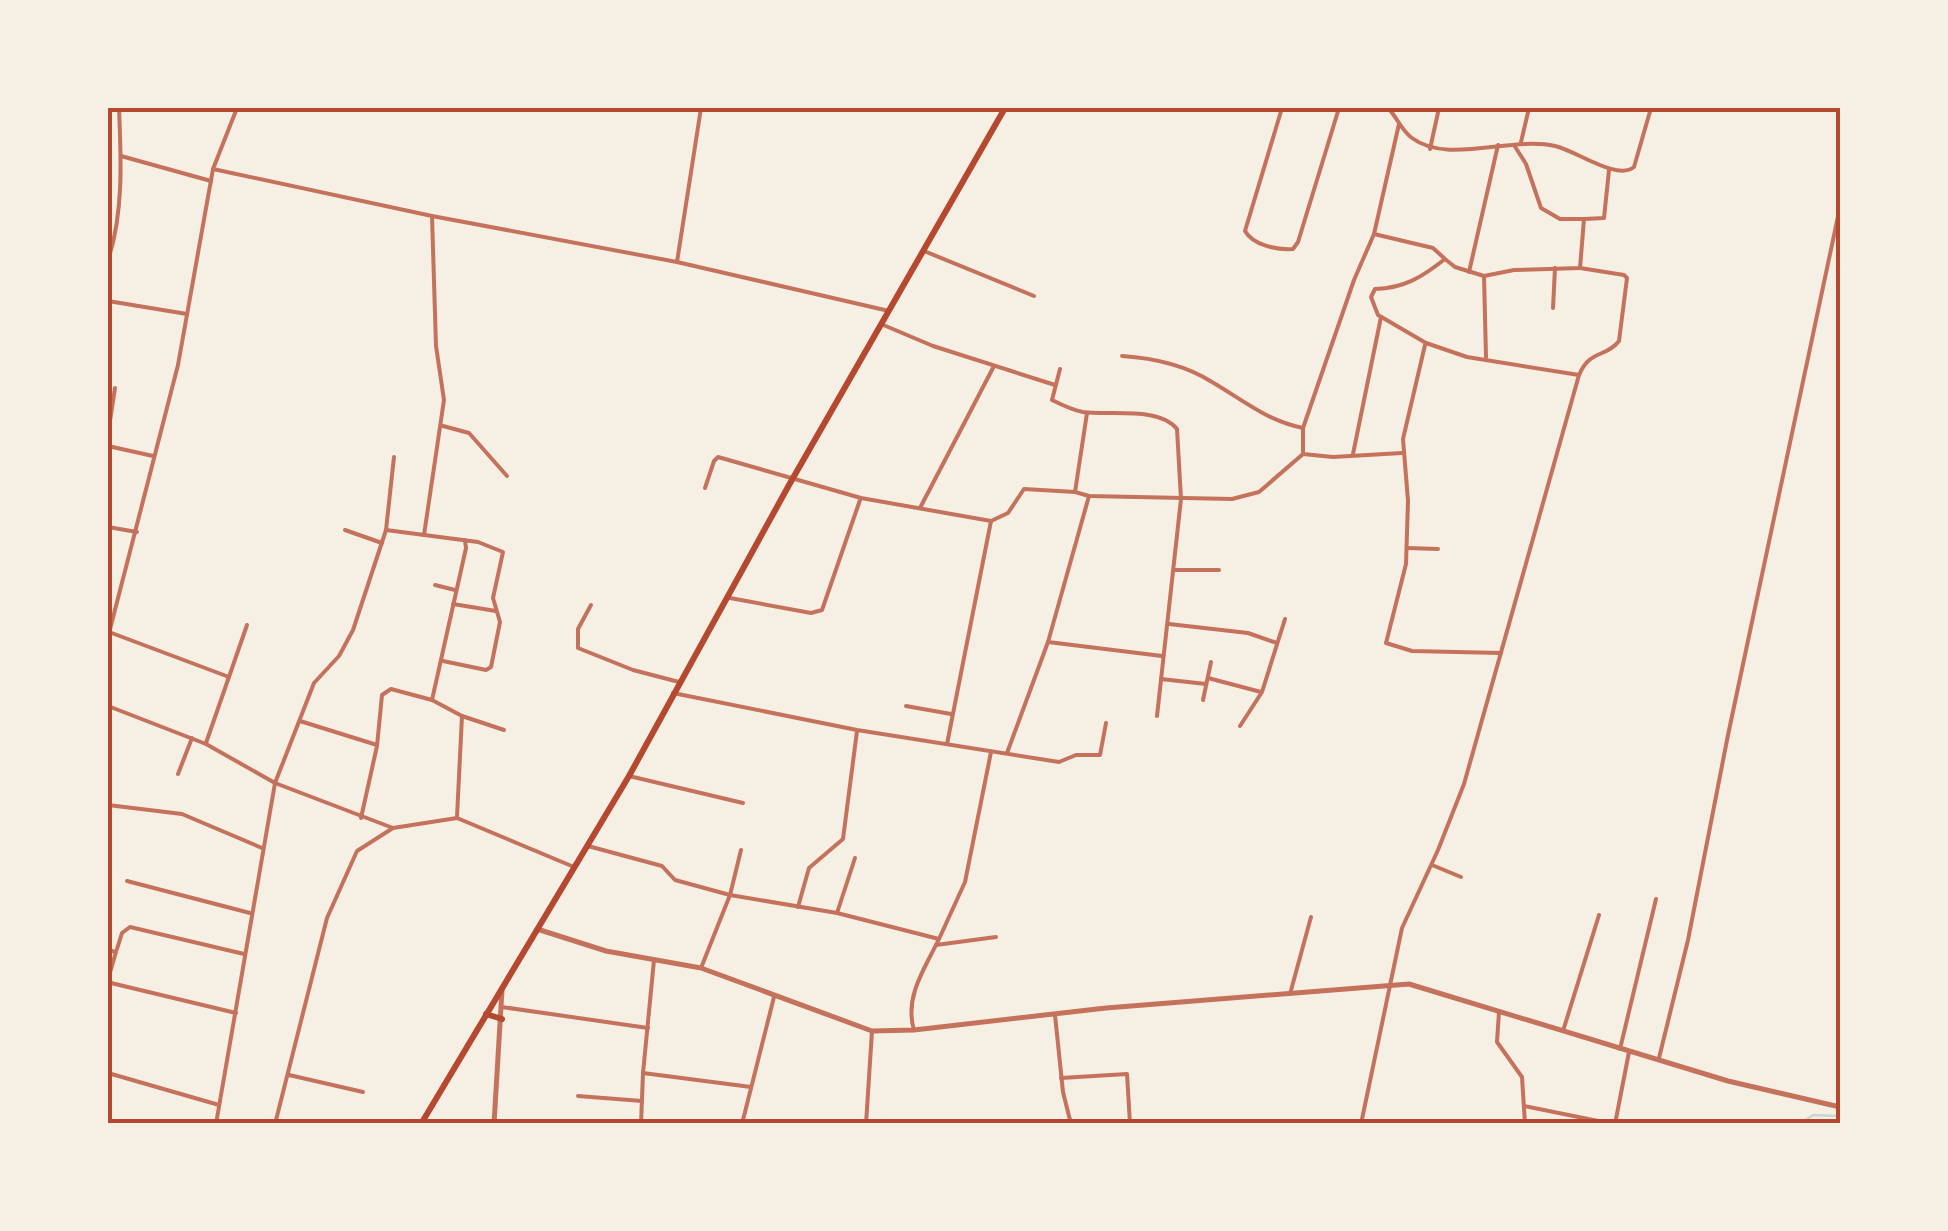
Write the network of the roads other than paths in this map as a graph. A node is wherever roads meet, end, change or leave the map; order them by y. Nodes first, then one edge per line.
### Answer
1 (119, 108) edge
2 (236, 108) edge
3 (701, 108) edge
4 (1005, 108) edge
5 (1282, 108) edge
6 (1339, 108) edge
7 (1388, 108) edge
8 (1440, 108) edge
9 (1528, 108) edge
10 (1651, 108) edge
11 (1399, 124) junction
12 (1521, 142) junction
13 (1498, 144) junction
14 (1514, 145) junction
15 (1430, 149) junction
16 (121, 156) junction
17 (213, 169) junction
18 (1609, 170) junction
19 (210, 181) junction
20 (1840, 208) edge
21 (108, 213) edge
22 (116, 216) junction
23 (432, 216) junction
24 (1584, 219) junction
25 (1374, 234) junction
26 (924, 250) junction
27 (1444, 259) junction
28 (108, 260) edge
29 (677, 262) junction
30 (1555, 268) junction
31 (1580, 268) junction
32 (1469, 272) junction
33 (1484, 276) junction
34 (1034, 296) dead end
35 (108, 301) edge
36 (1553, 308) dead end
37 (888, 311) junction
38 (187, 314) junction
39 (1382, 317) junction
40 (881, 324) junction
41 (1426, 343) junction
42 (1122, 356) dead end
43 (1486, 359) junction
44 (994, 366) junction
45 (1060, 369) dead end
46 (1579, 375) junction
47 (1056, 385) junction
48 (116, 388) dead end
49 (1087, 413) junction
50 (441, 426) junction
51 (1303, 428) junction
52 (108, 434) edge
53 (108, 446) edge
54 (1402, 453) junction
55 (1303, 454) junction
56 (1352, 454) junction
57 (153, 456) junction
58 (394, 457) dead end
59 (508, 476) dead end
60 (793, 478) junction
61 (705, 488) dead end
62 (1074, 492) junction
63 (1088, 496) junction
64 (861, 498) junction
65 (1182, 499) junction
66 (920, 510) junction
67 (990, 521) junction
68 (108, 528) edge
69 (345, 530) dead end
70 (386, 530) junction
71 (137, 532) junction
72 (424, 534) junction
73 (465, 540) junction
74 (382, 544) junction
75 (1407, 548) junction
76 (1438, 549) dead end
77 (1174, 570) junction
78 (1220, 570) dead end
79 (436, 585) dead end
80 (456, 590) junction
81 (726, 597) junction
82 (453, 604) junction
83 (591, 605) dead end
84 (496, 611) junction
85 (1285, 619) dead end
86 (1169, 624) junction
87 (247, 625) dead end
88 (108, 634) edge
89 (1048, 642) junction
90 (1277, 643) junction
91 (1500, 653) junction
92 (1163, 656) junction
93 (443, 661) junction
94 (1211, 662) dead end
95 (229, 677) junction
96 (1161, 678) junction
97 (1207, 681) junction
98 (679, 682) junction
99 (1262, 692) junction
100 (673, 693) junction
101 (432, 700) junction
102 (1203, 700) dead end
103 (108, 706) edge
104 (906, 706) dead end
105 (951, 714) junction
106 (462, 716) junction
107 (1157, 716) dead end
108 (300, 721) junction
109 (1106, 723) dead end
110 (1240, 726) dead end
111 (504, 730) dead end
112 (857, 730) junction
113 (192, 738) junction
114 (206, 744) junction
115 (947, 744) junction
116 (377, 746) junction
117 (992, 752) junction
118 (1007, 753) junction
119 (178, 774) dead end
120 (628, 776) junction
121 (275, 783) junction
122 (743, 803) dead end
123 (108, 805) edge
124 (361, 818) junction
125 (457, 818) junction
126 (393, 828) junction
127 (586, 846) junction
128 (262, 848) junction
129 (740, 850) dead end
130 (855, 858) dead end
131 (1432, 865) junction
132 (574, 866) junction
133 (1461, 877) dead end
134 (127, 881) dead end
135 (730, 895) junction
136 (1656, 900) dead end
137 (798, 907) junction
138 (250, 913) junction
139 (837, 913) junction
140 (1598, 916) dead end
141 (1310, 917) dead end
142 (537, 928) junction
143 (996, 937) dead end
144 (938, 942) junction
145 (108, 950) edge
146 (116, 952) junction
147 (244, 954) junction
148 (654, 960) junction
149 (701, 968) junction
150 (1388, 984) junction
151 (502, 988) junction
152 (1290, 994) junction
153 (774, 996) junction
154 (502, 1007) junction
155 (236, 1012) junction
156 (1499, 1012) junction
157 (486, 1014) junction
158 (1054, 1014) junction
159 (502, 1019) junction
160 (648, 1028) junction
161 (914, 1030) junction
162 (1564, 1031) junction
163 (872, 1032) junction
164 (1620, 1049) junction
165 (1629, 1052) junction
166 (1658, 1059) junction
167 (642, 1073) junction
168 (108, 1074) edge
169 (288, 1074) junction
170 (1062, 1078) junction
171 (752, 1087) junction
172 (362, 1092) dead end
173 (578, 1096) dead end
174 (642, 1101) junction
175 (219, 1105) junction
176 (1524, 1106) junction
177 (1840, 1107) edge
178 (216, 1124) edge
179 (275, 1124) edge
180 (421, 1124) edge
181 (494, 1124) edge
182 (641, 1124) edge
183 (742, 1124) edge
184 (866, 1124) edge
185 (1071, 1124) edge
186 (1130, 1124) edge
187 (1361, 1124) edge
188 (1525, 1124) edge
189 (1614, 1124) edge

1 - 16 street
2 - 17 street
3 - 29 street
4 - 26 main road
5 - 6 street
7 - 11 street
8 - 15 street
9 - 12 street
10 - 18 street
11 - 15 street
11 - 25 street
12 - 14 street
12 - 18 street
13 - 14 street
13 - 15 street
13 - 32 street
14 - 24 street
16 - 19 street
16 - 22 street
17 - 19 street
17 - 23 street
18 - 24 street
19 - 38 street
20 - 166 street
21 - 22 street
22 - 28 street
23 - 29 street
23 - 50 street
24 - 31 street
25 - 27 street
25 - 51 street
26 - 34 street
26 - 37 main road
27 - 32 street
27 - 39 street
29 - 37 street
30 - 31 street
30 - 33 street
30 - 36 street
31 - 46 street
32 - 33 street
33 - 43 street
35 - 38 street
37 - 40 main road
38 - 57 street
39 - 41 street
39 - 56 street
40 - 44 street
40 - 60 main road
41 - 43 street
41 - 54 street
42 - 51 street
43 - 46 street
44 - 47 street
44 - 66 street
45 - 47 street
46 - 91 street
47 - 49 street
48 - 52 street
49 - 62 street
49 - 65 street
50 - 59 street
50 - 72 street
51 - 55 street
53 - 57 street
54 - 56 street
54 - 75 street
55 - 56 street
55 - 65 street
57 - 71 street
58 - 70 street
60 - 61 street
60 - 64 street
60 - 81 main road
62 - 63 street
62 - 67 street
63 - 65 street
63 - 89 street
64 - 66 street
64 - 81 street
65 - 77 street
66 - 67 street
67 - 105 street
68 - 71 street
69 - 74 street
70 - 72 street
70 - 74 street
71 - 88 street
72 - 73 street
73 - 80 street
73 - 84 street
74 - 108 street
75 - 76 street
75 - 91 street
77 - 78 street
77 - 86 street
79 - 80 street
80 - 82 street
81 - 98 main road
82 - 84 street
82 - 93 street
83 - 98 street
84 - 93 street
85 - 90 street
86 - 90 street
86 - 92 street
87 - 95 street
88 - 95 street
89 - 92 street
89 - 118 street
90 - 99 street
91 - 131 street
92 - 96 street
93 - 101 street
94 - 97 street
95 - 114 street
96 - 97 street
96 - 107 street
97 - 99 street
97 - 102 street
98 - 100 main road
99 - 110 street
100 - 112 street
100 - 120 main road
101 - 106 street
101 - 116 street
103 - 113 street
104 - 105 street
105 - 115 street
106 - 111 street
106 - 125 street
108 - 116 street
108 - 121 street
109 - 118 street
112 - 115 street
112 - 137 street
113 - 114 street
113 - 119 street
114 - 121 street
115 - 117 street
116 - 124 street
117 - 118 street
117 - 144 street
120 - 122 street
120 - 127 main road
121 - 124 street
121 - 128 street
123 - 128 street
124 - 126 street
125 - 126 street
125 - 132 street
126 - 169 street
127 - 132 main road
127 - 135 street
128 - 138 street
129 - 135 street
130 - 139 street
131 - 133 street
131 - 150 street
132 - 142 main road
134 - 138 street
135 - 137 street
135 - 149 street
136 - 164 street
137 - 139 street
138 - 147 street
139 - 144 street
140 - 162 street
141 - 152 street
142 - 148 street
142 - 151 main road
143 - 144 street
144 - 161 street
145 - 146 street
146 - 147 street
146 - 155 street
147 - 155 street
148 - 149 street
148 - 160 street
149 - 153 street
150 - 152 street
150 - 156 street
150 - 187 street
151 - 154 street
151 - 157 main road
152 - 158 street
153 - 163 street
153 - 171 street
154 - 159 street
154 - 160 street
155 - 175 street
156 - 162 street
156 - 176 street
157 - 159 main road
157 - 180 main road
158 - 161 street
158 - 170 street
159 - 181 street
160 - 167 street
161 - 163 street
162 - 164 street
163 - 184 street
164 - 165 street
165 - 166 street
165 - 189 street
166 - 177 street
167 - 171 street
167 - 174 street
168 - 175 street
169 - 172 street
169 - 179 street
170 - 185 street
170 - 186 street
171 - 183 street
173 - 174 street
174 - 182 street
175 - 178 street
176 - 188 street
176 - 189 street

